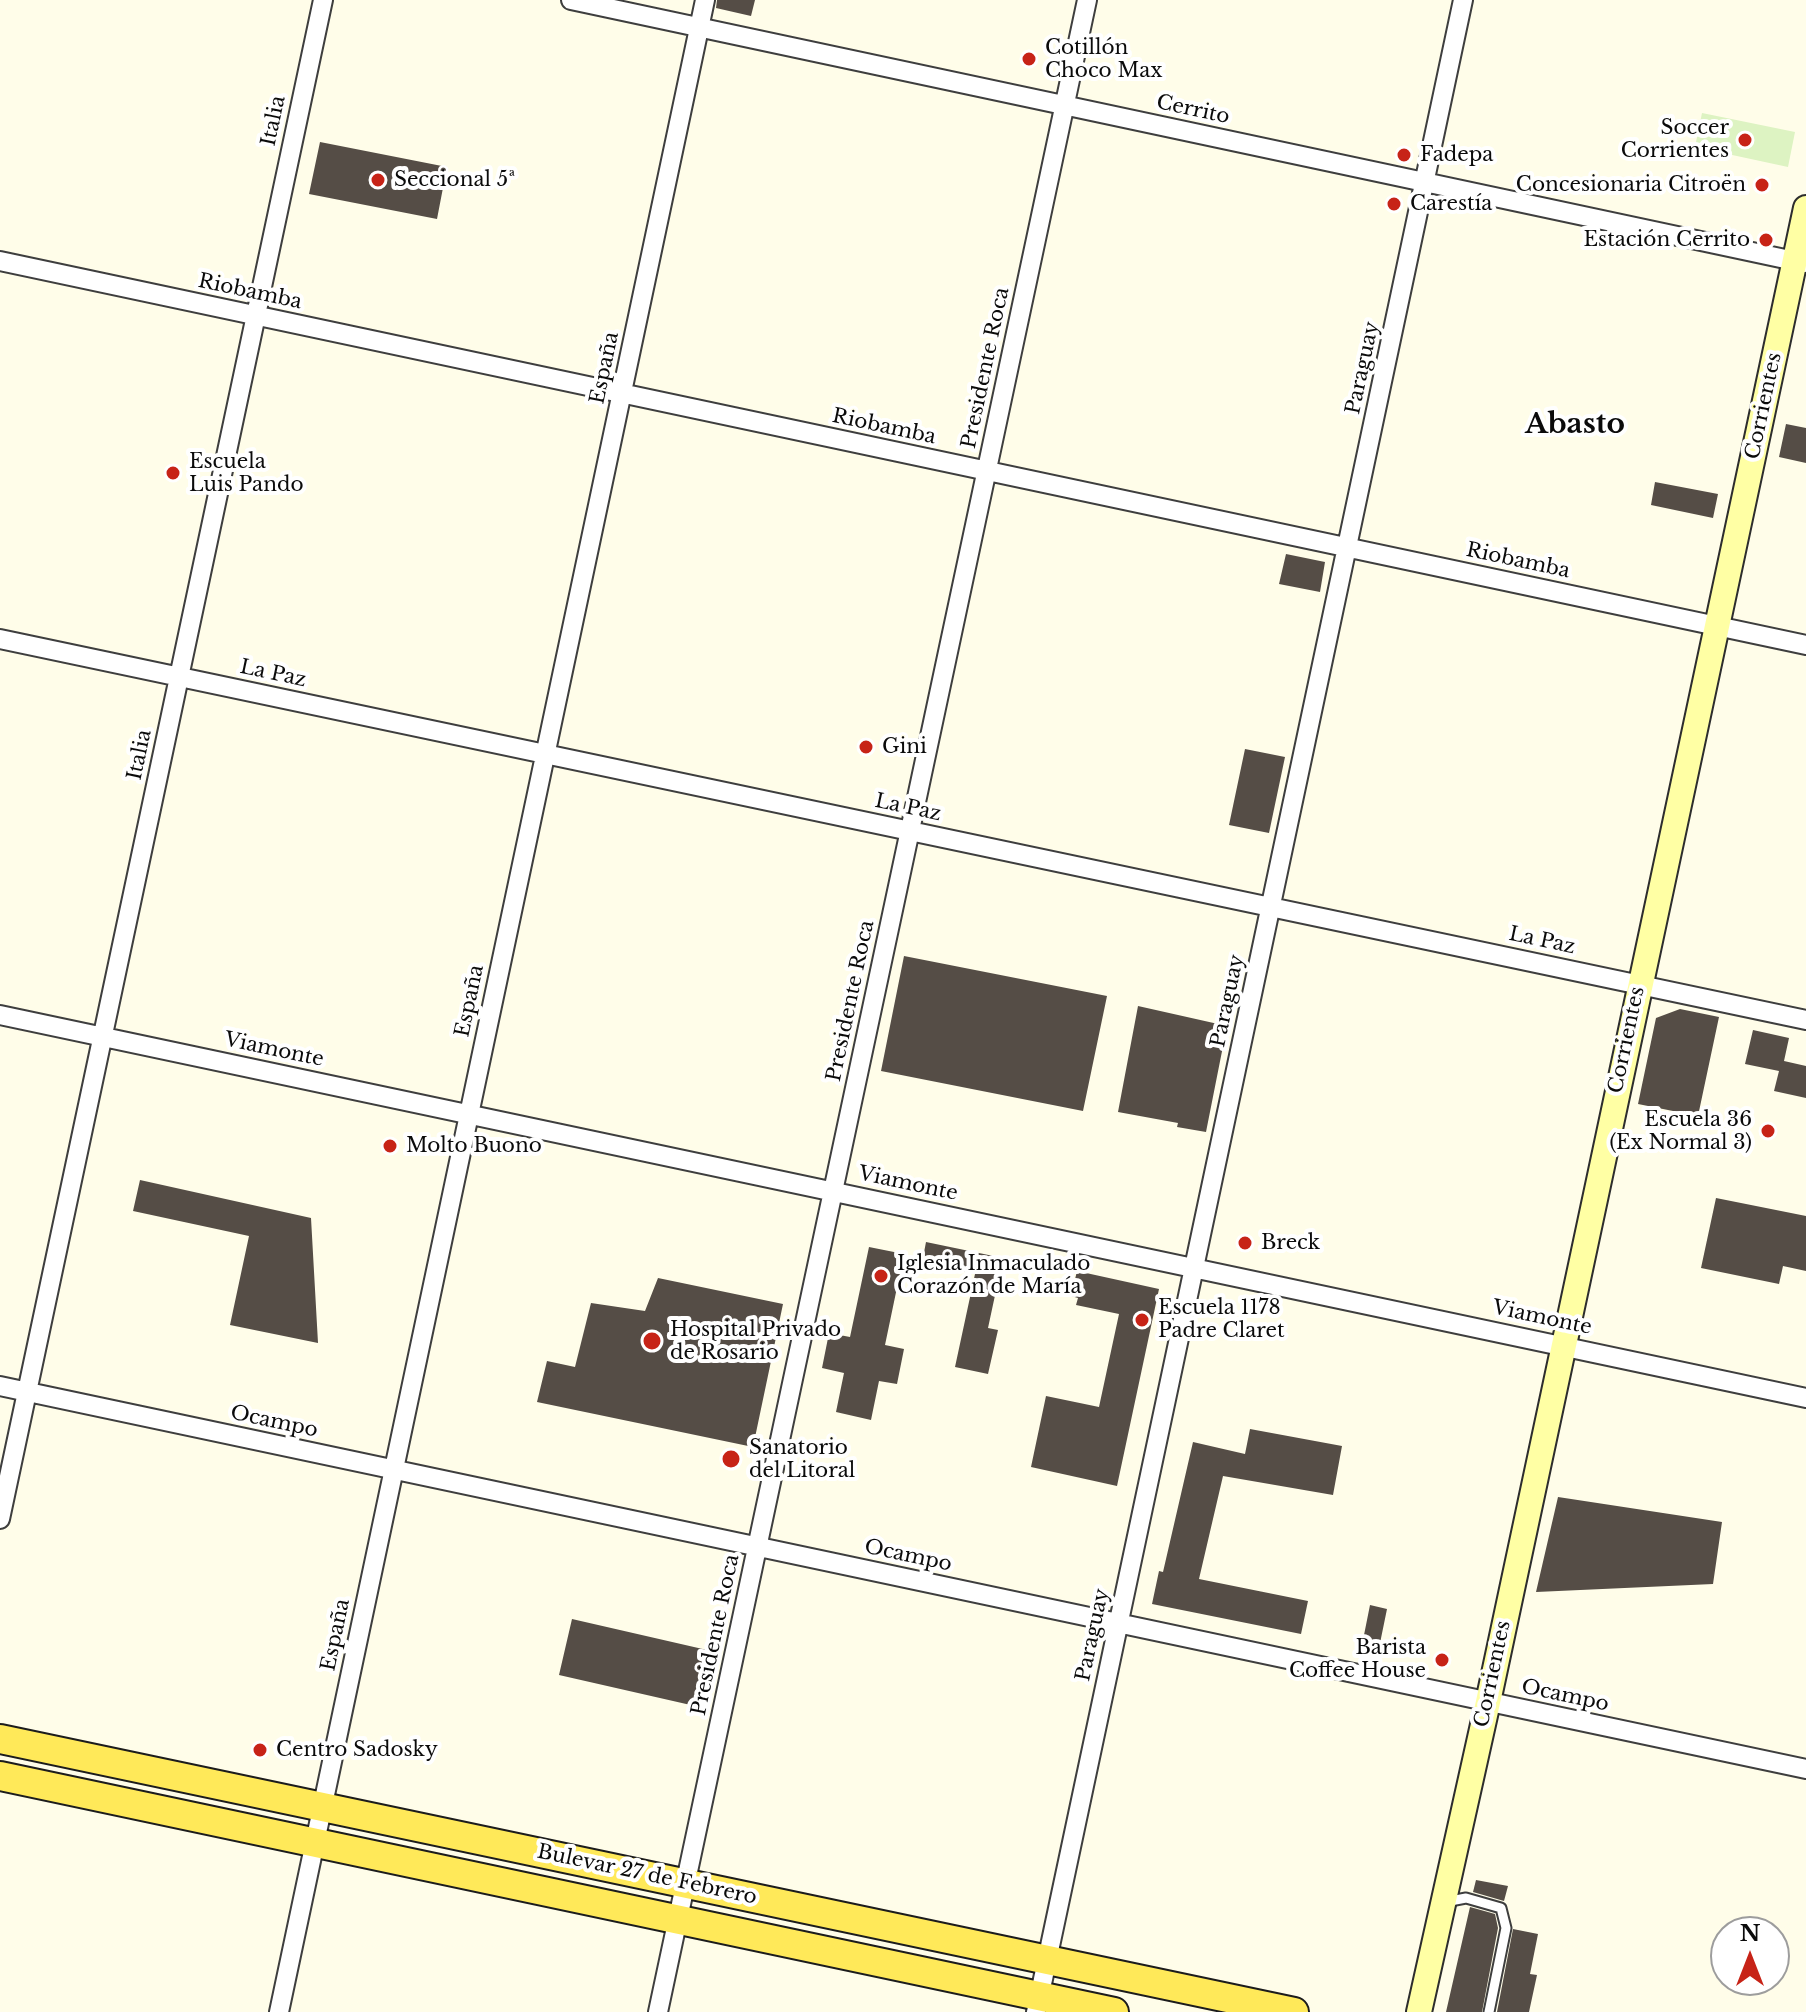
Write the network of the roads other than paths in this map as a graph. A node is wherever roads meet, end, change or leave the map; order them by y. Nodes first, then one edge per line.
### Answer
1 (323, 0) edge
2 (571, 0) edge
3 (705, 0) edge
4 (1087, 0) edge
5 (1463, 0) edge
6 (699, 28) junction
7 (1064, 105) junction
8 (1425, 182) junction
9 (1806, 208) edge
10 (0, 261) edge
11 (1800, 262) edge
12 (256, 316) junction
13 (622, 394) junction
14 (986, 471) junction
15 (1347, 547) junction
16 (1716, 626) junction
17 (0, 639) edge
18 (1806, 645) edge
19 (179, 677) junction
20 (545, 754) junction
21 (910, 831) junction
22 (1270, 907) junction
23 (1639, 985) junction
24 (0, 1015) edge
25 (1806, 1020) edge
26 (103, 1037) junction
27 (469, 1114) junction
28 (833, 1191) junction
29 (1194, 1267) junction
30 (1562, 1345) junction
31 (0, 1386) edge
32 (27, 1392) junction
33 (1806, 1398) edge
34 (394, 1470) junction
35 (0, 1519) edge
36 (757, 1547) junction
37 (1118, 1624) junction
38 (1488, 1702) junction
39 (0, 1739) edge
40 (1806, 1769) edge
41 (0, 1776) edge
42 (322, 1807) junction
43 (316, 1843) junction
44 (685, 1883) junction
45 (1443, 1902) junction
46 (678, 1919) junction
47 (1046, 1960) junction
48 (1038, 2004) edge
49 (279, 2012) edge
50 (658, 2012) edge
51 (1114, 2012) edge
52 (1294, 2012) edge
53 (1419, 2012) edge
54 (1489, 2012) edge

1 - 12 street, Italia
2 - 6 street, Cerrito
3 - 6 street, España
4 - 7 street, Presidente Roca
5 - 8 street, Paraguay
6 - 7 street, Cerrito
6 - 13 street, España
7 - 8 street, Cerrito
7 - 14 street, Presidente Roca
8 - 11 street, Cerrito
8 - 15 street, Paraguay
9 - 11 main road, Corrientes
10 - 12 street, Riobamba
11 - 16 main road, Corrientes
12 - 13 street, Riobamba
12 - 19 street, Italia
13 - 14 street, Riobamba
13 - 20 street, España
14 - 15 street, Riobamba
14 - 21 street, Presidente Roca
15 - 16 street, Riobamba
15 - 22 street, Paraguay
16 - 18 street, Riobamba
16 - 23 main road, Corrientes
17 - 19 street, La Paz
19 - 20 street, La Paz
19 - 26 street, Italia
20 - 21 street, La Paz
20 - 27 street, España
21 - 22 street, La Paz
21 - 28 street, Presidente Roca
22 - 23 street, La Paz
22 - 29 street, Paraguay
23 - 25 street, La Paz
23 - 30 main road, Corrientes
24 - 26 street, Viamonte
26 - 27 street, Viamonte
26 - 32 street, Italia
27 - 28 street, Viamonte
27 - 34 street, España
28 - 29 street, Viamonte
28 - 36 street, Presidente Roca
29 - 30 street, Viamonte
29 - 37 street, Paraguay
30 - 33 street, Viamonte
30 - 38 main road, Corrientes
31 - 32 street, Ocampo
32 - 34 street, Ocampo
32 - 35 street, Italia
34 - 36 street, Ocampo
34 - 42 street, España
36 - 37 street, Ocampo
36 - 44 street, Presidente Roca
37 - 38 street, Ocampo
37 - 47 street, Paraguay
38 - 40 street, Ocampo
38 - 45 main road, Corrientes
39 - 42 main road, Bulevar 27 de Febrero
41 - 43 main road, Bulevar 27 de Febrero
42 - 43 street, España
42 - 44 main road, Bulevar 27 de Febrero
43 - 46 main road, Bulevar 27 de Febrero
43 - 49 street, España
44 - 46 street, Presidente Roca
44 - 47 main road, Bulevar 27 de Febrero
45 - 53 main road, Corrientes
45 - 54 lane
46 - 48 main road, Bulevar 27 de Febrero
46 - 50 street, Presidente Roca
47 - 48 street, Paraguay
47 - 52 main road, Bulevar 27 de Febrero
48 - 51 main road, Bulevar 27 de Febrero

